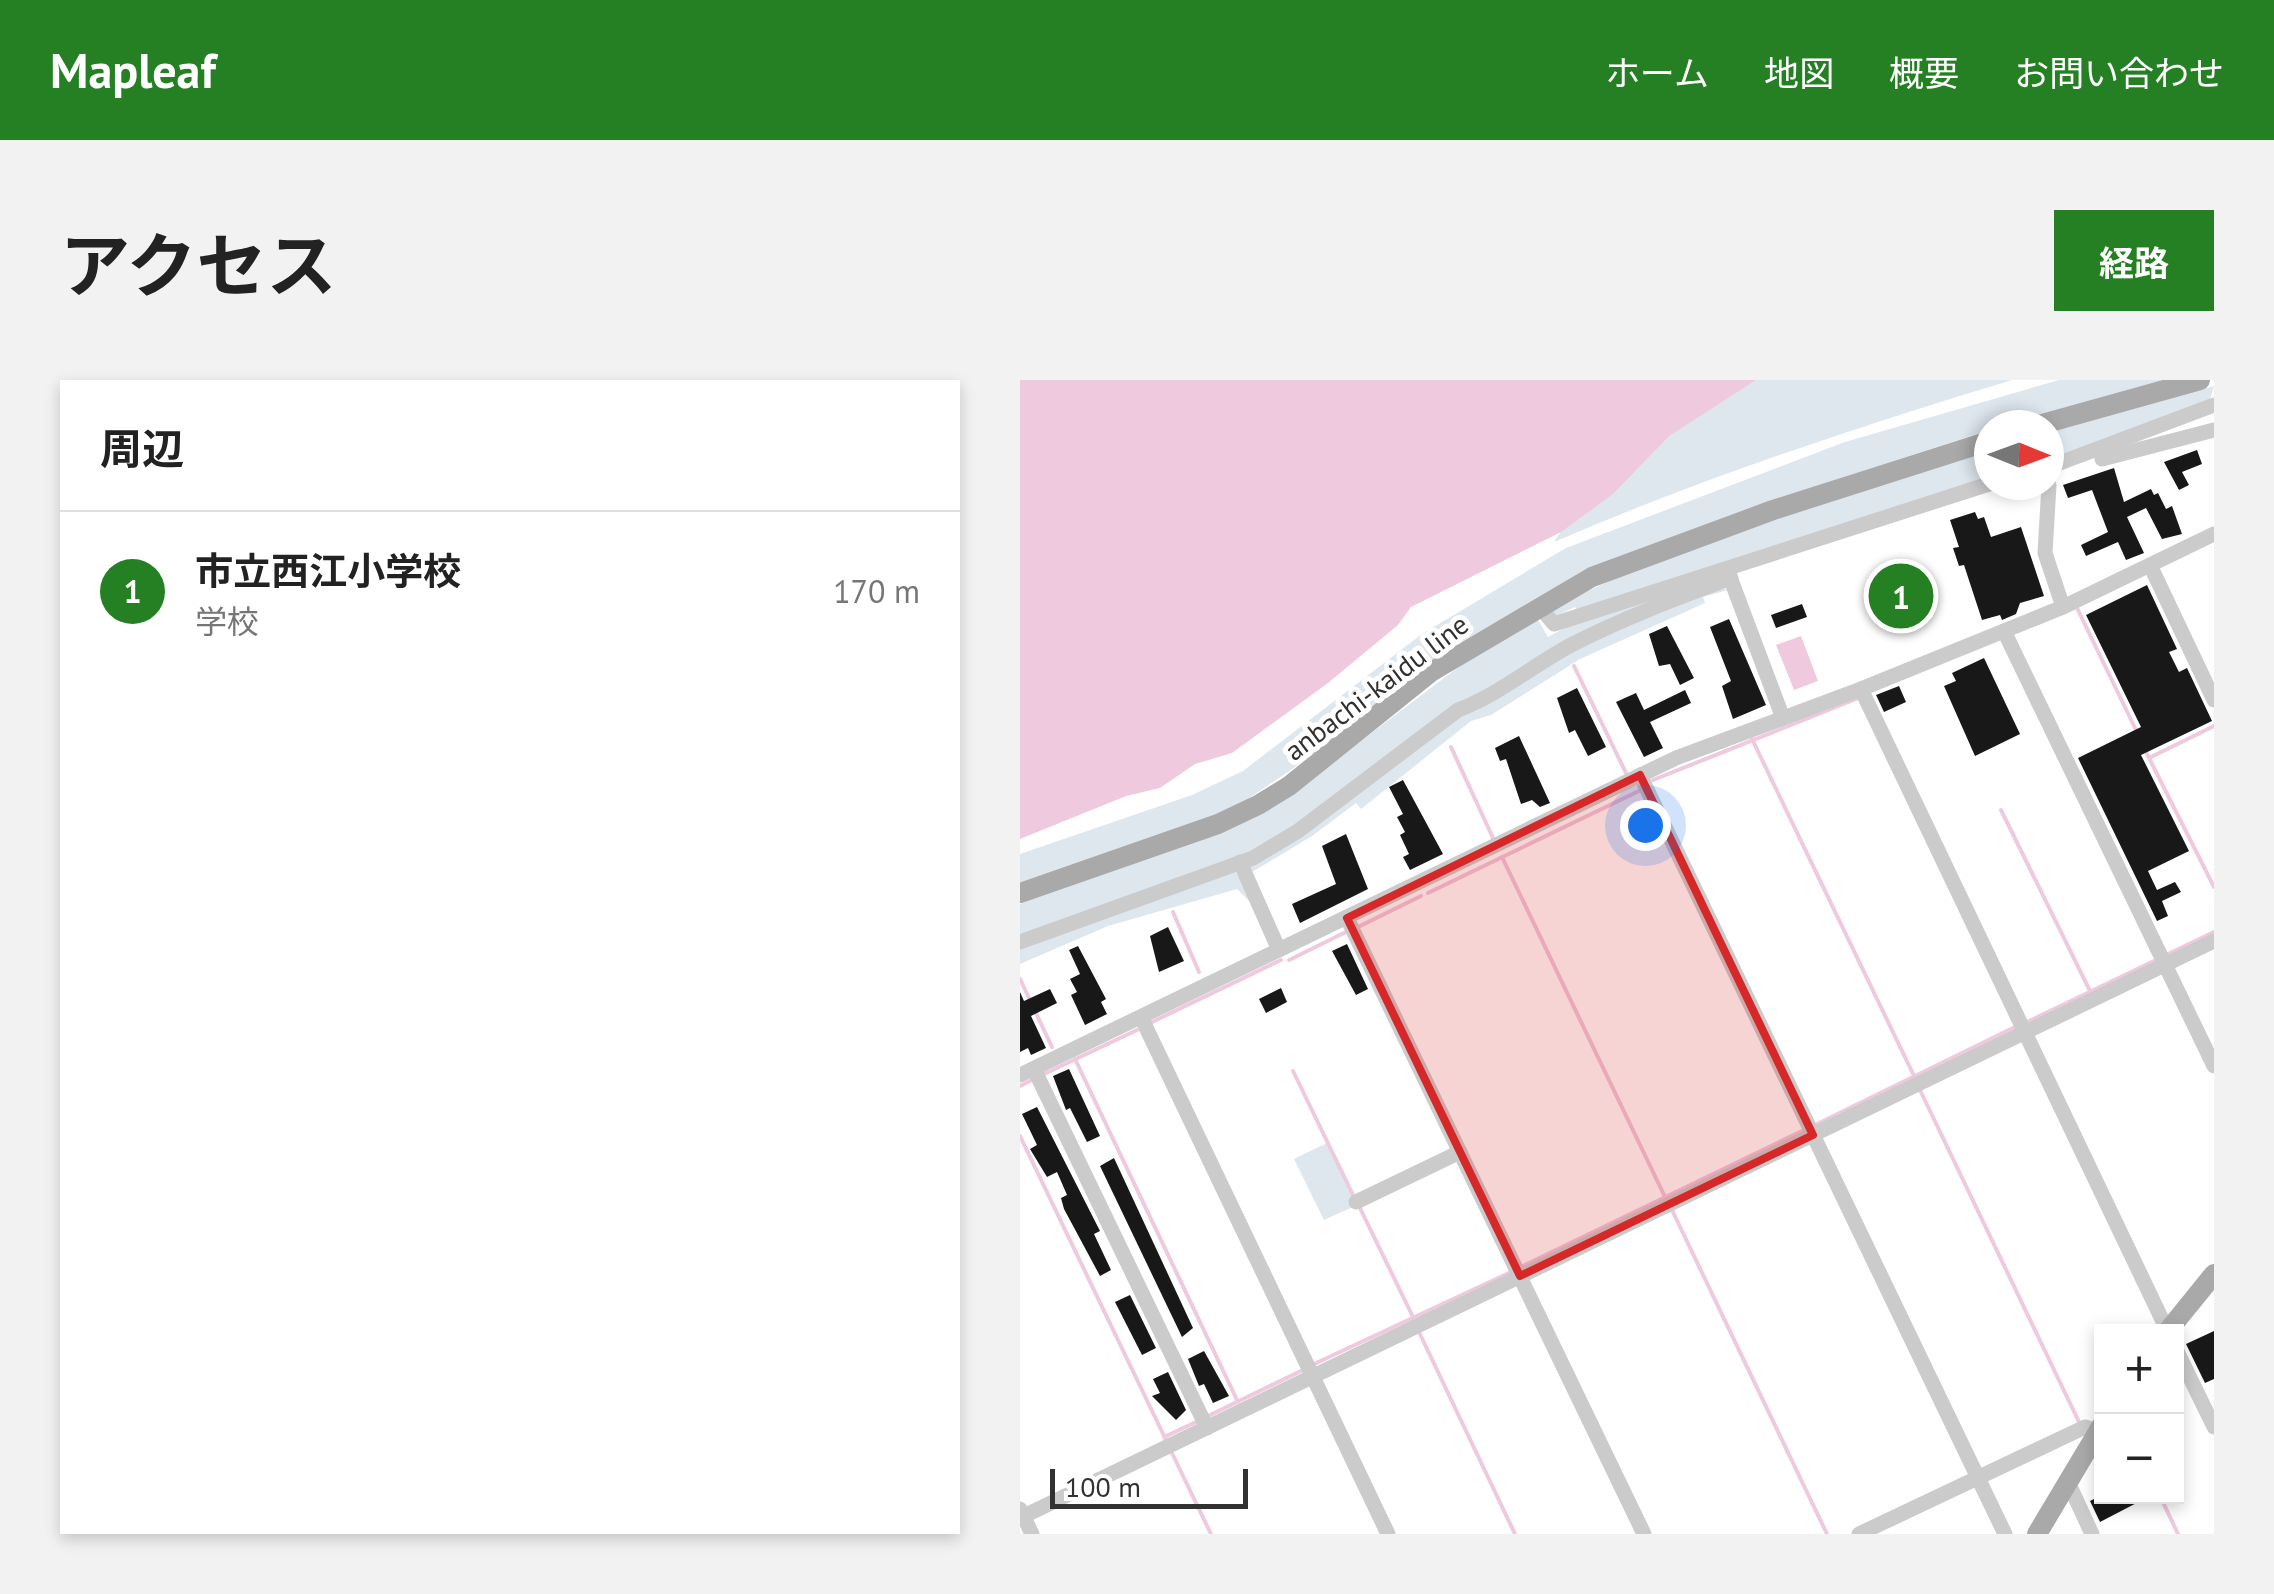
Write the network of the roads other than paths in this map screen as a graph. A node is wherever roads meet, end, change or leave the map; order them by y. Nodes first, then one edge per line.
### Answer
1 (2200, 380) edge
2 (2214, 405) edge
3 (2064, 418) edge
4 (2214, 430) edge
5 (1974, 446) edge
6 (2064, 462) edge
7 (2064, 467) edge
8 (1974, 489) edge
9 (2047, 500) edge
10 (2214, 534) edge
11 (2150, 565) junction
12 (1729, 575) junction
13 (1539, 606) junction
14 (2064, 606) junction
15 (2004, 631) junction
16 (1861, 689) junction
17 (2214, 700) edge
18 (1783, 718) junction
19 (1640, 776) junction
20 (1240, 862) junction
21 (1020, 893) edge
22 (1347, 918) junction
23 (1020, 942) edge
24 (2214, 942) edge
25 (1279, 950) junction
26 (2166, 965) junction
27 (1140, 1017) junction
28 (2025, 1034) junction
29 (2214, 1066) edge
30 (1027, 1072) edge
31 (1813, 1135) junction
32 (1460, 1152) junction
33 (1356, 1202) dead end
34 (2214, 1274) edge
35 (1520, 1276) junction
36 (2165, 1324) edge
37 (2174, 1324) edge
38 (2184, 1365) edge
39 (1311, 1378) junction
40 (2214, 1427) edge
41 (1207, 1428) junction
42 (2094, 1428) edge
43 (2094, 1438) edge
44 (1977, 1477) junction
45 (2068, 1482) junction
46 (1022, 1512) edge
47 (1032, 1534) edge
48 (1388, 1534) edge
49 (1644, 1534) edge
50 (1859, 1534) edge
51 (2006, 1534) edge
52 (2038, 1534) edge
53 (2092, 1534) edge

1 - 3 main road
2 - 6 street
4 - 7 street
5 - 13 main road, anbachi-kaidu line
8 - 12 street
9 - 14 street
10 - 11 street
11 - 14 street
11 - 17 street
12 - 13 street
12 - 18 street
12 - 20 street
13 - 21 main road, anbachi-kaidu line
14 - 15 street
15 - 16 street
15 - 26 street
16 - 18 street
16 - 28 street
18 - 19 street
19 - 22 street
19 - 31 street
20 - 23 street
20 - 25 street
22 - 25 street
22 - 32 street
24 - 26 street
25 - 27 street
26 - 28 street
26 - 29 street
27 - 30 street
27 - 39 street
28 - 31 street
28 - 36 street
30 - 41 street
31 - 35 street
31 - 44 street
32 - 33 street
32 - 35 street
34 - 37 main road
35 - 39 street
35 - 49 street
38 - 40 street
39 - 41 street
39 - 48 street
41 - 46 street
42 - 44 street
43 - 45 main road
44 - 50 street
44 - 51 street
45 - 52 main road
45 - 53 street
46 - 47 street

